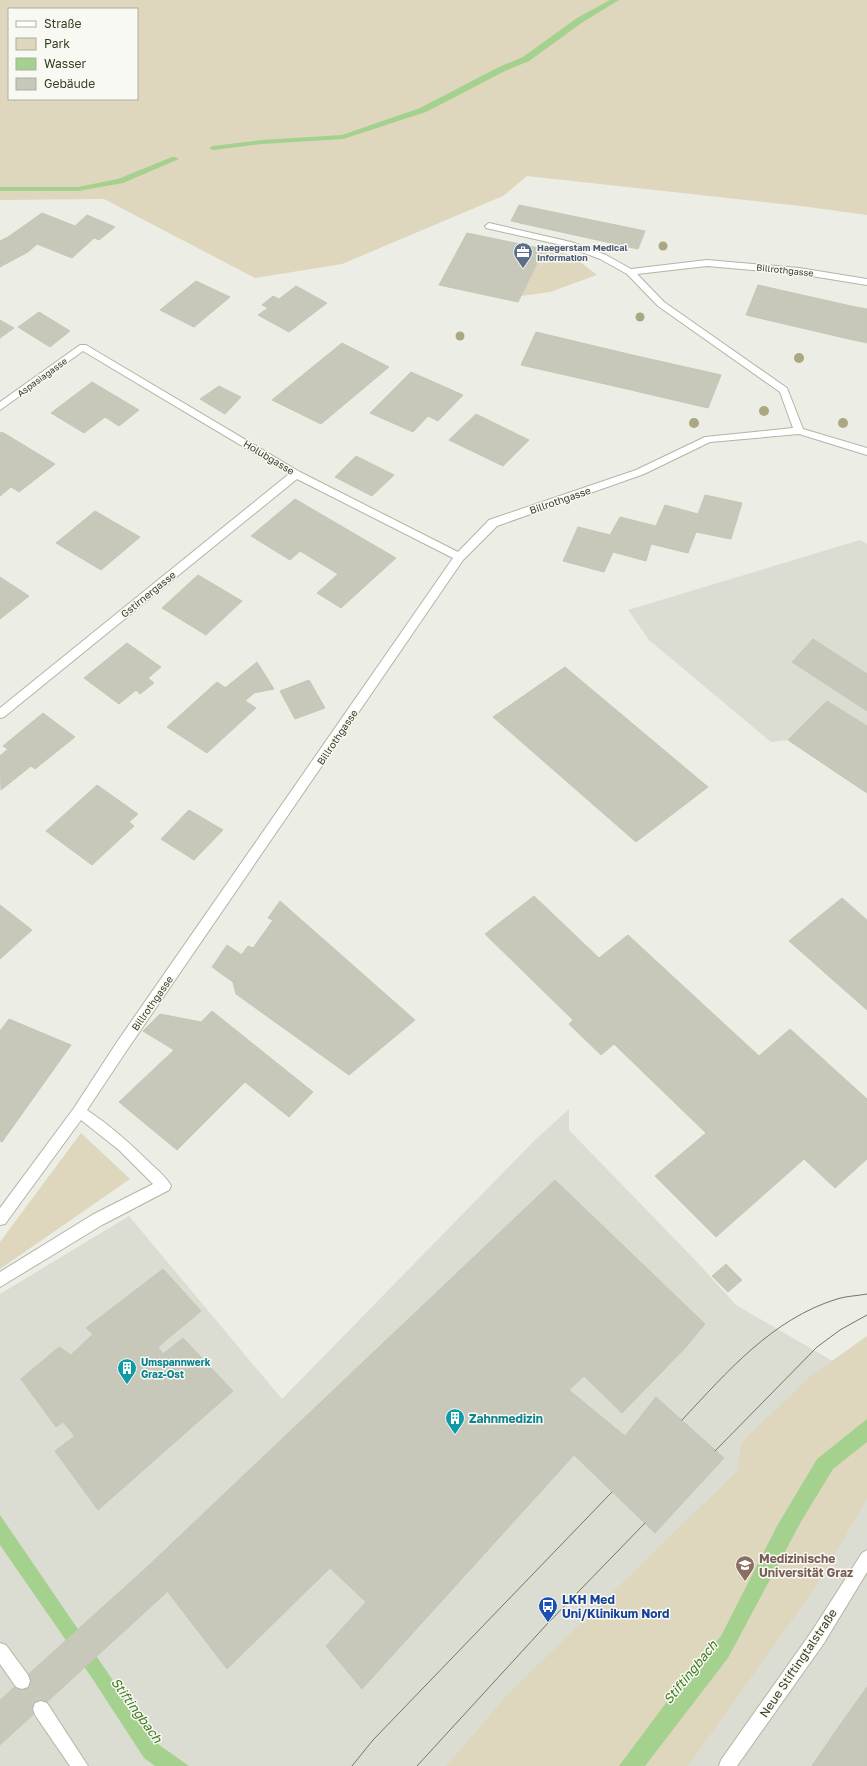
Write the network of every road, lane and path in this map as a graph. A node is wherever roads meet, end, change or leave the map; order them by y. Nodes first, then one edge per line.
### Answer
1 (489, 226) dead end
2 (630, 272) junction
3 (867, 282) edge
4 (83, 347) joint
5 (0, 407) edge
6 (799, 430) junction
7 (867, 452) edge
8 (296, 474) junction
9 (459, 557) junction
10 (0, 714) edge
11 (79, 1112) junction
12 (0, 1219) edge
13 (0, 1280) edge
14 (867, 1558) edge
15 (0, 1651) edge
16 (22, 1681) tunnel mouth
17 (40, 1709) tunnel mouth
18 (80, 1766) edge
19 (727, 1766) edge

1 - 2 street
2 - 3 street, Billrothgasse
2 - 6 street
4 - 5 street, Aspasiagasse
4 - 8 street, Holubgasse
6 - 7 street, Billrothgasse
6 - 9 street, Billrothgasse
8 - 9 street, Holubgasse
8 - 10 street, Gstirnergasse
9 - 11 street, Billrothgasse
11 - 12 street, Billrothgasse
11 - 13 street
14 - 19 street, Neue Stiftingtalstraße
15 - 16 street
17 - 18 street

